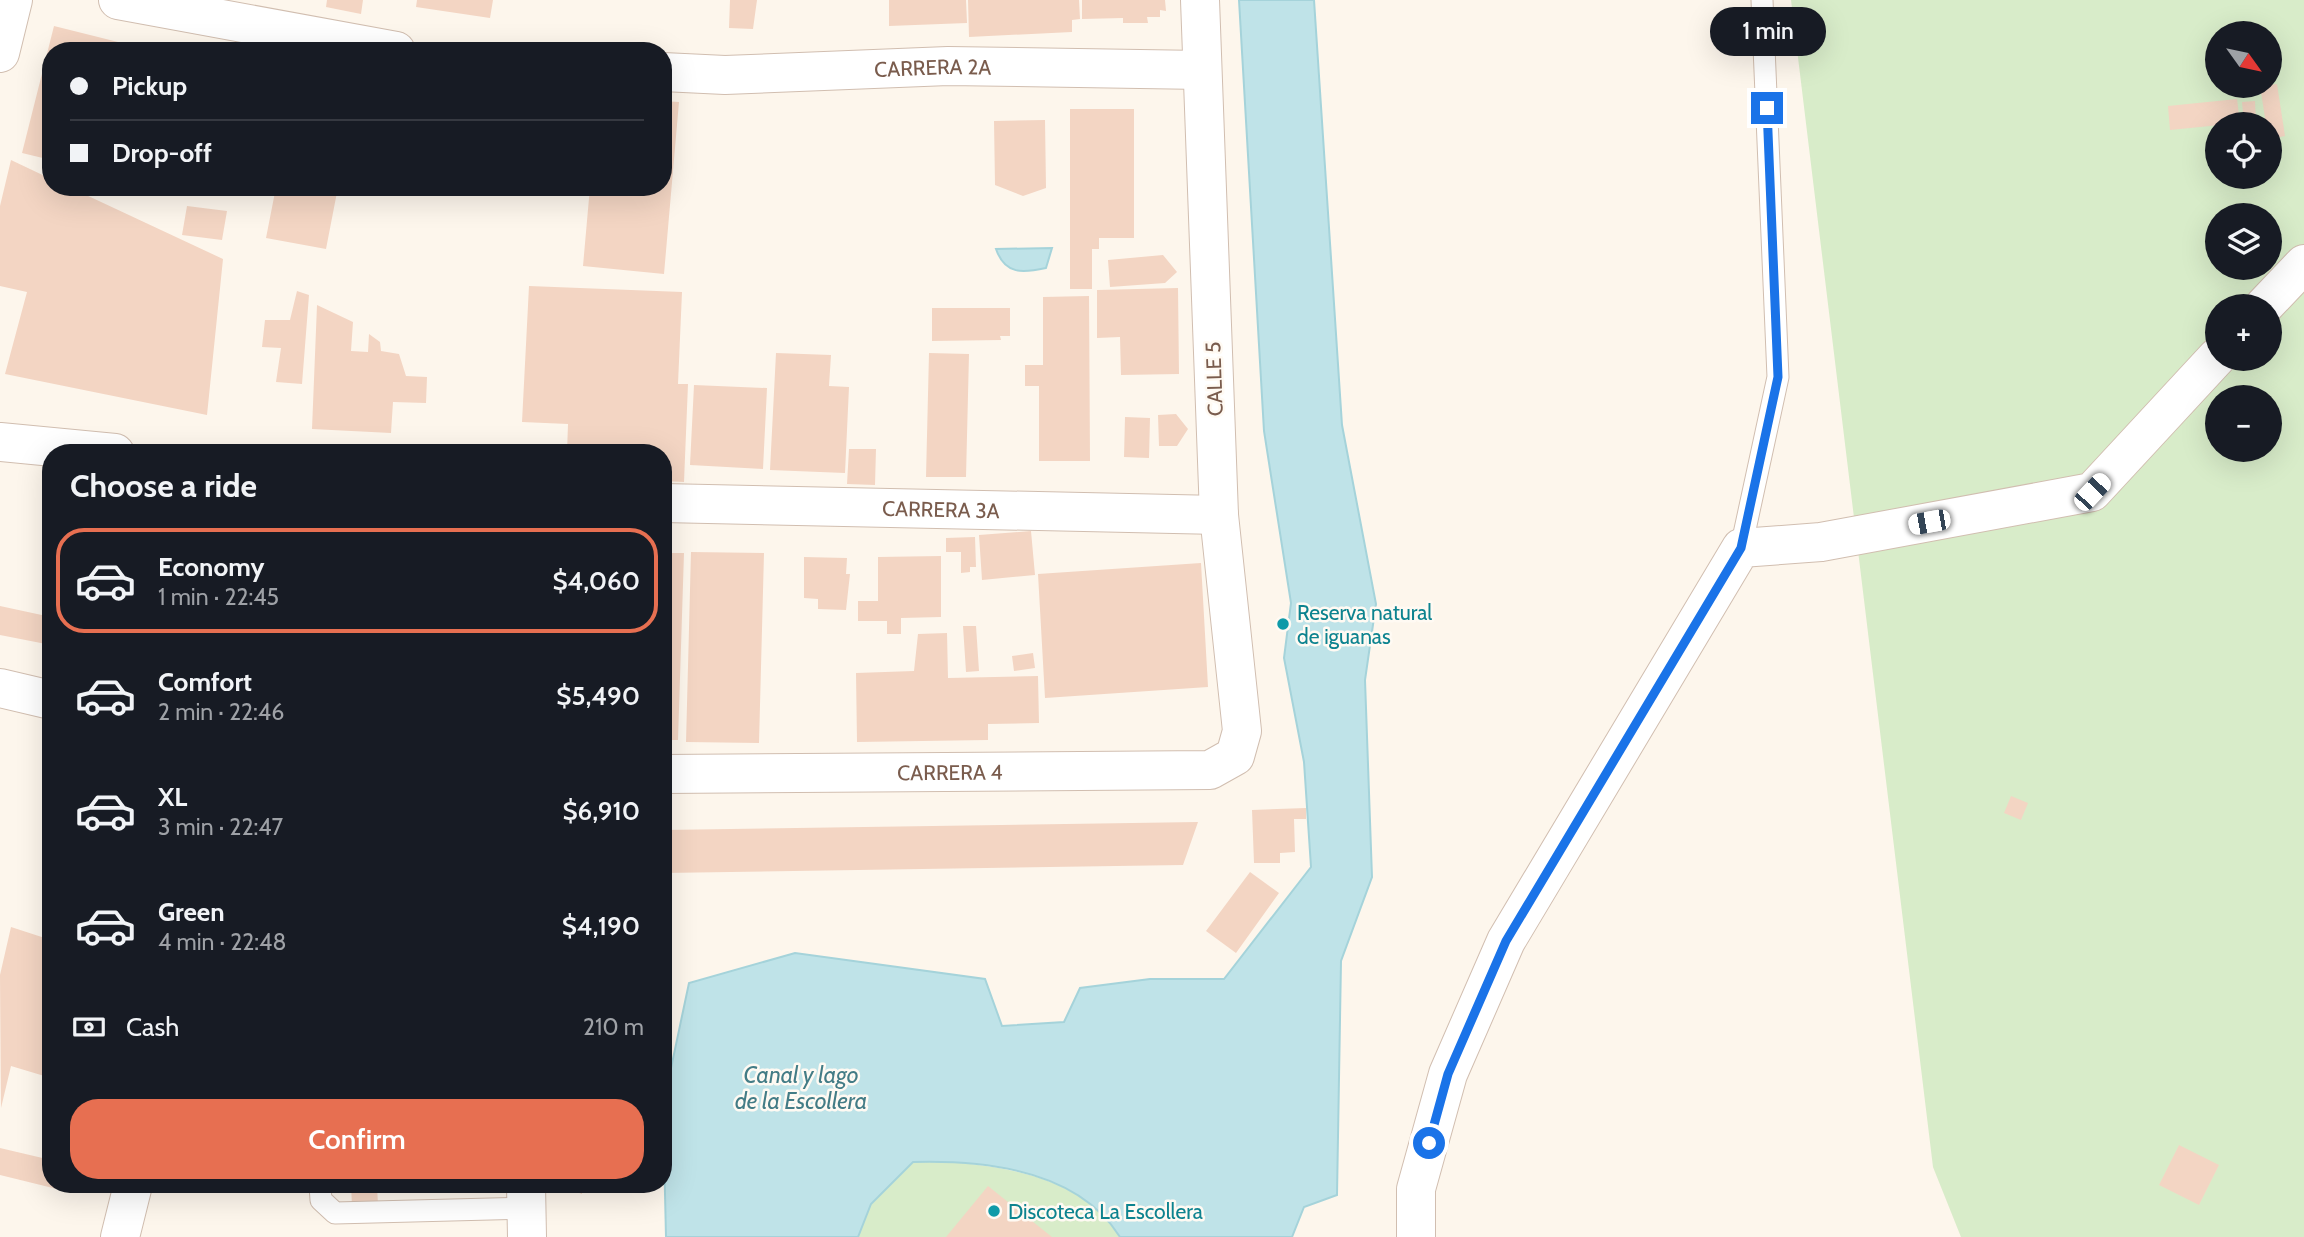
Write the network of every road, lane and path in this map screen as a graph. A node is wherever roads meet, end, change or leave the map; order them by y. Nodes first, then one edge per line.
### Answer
1 (13, 0) edge
2 (118, 0) edge
3 (1200, 0) edge
4 (1762, 0) edge
5 (347, 42) edge
6 (0, 53) edge
7 (1202, 70) junction
8 (672, 72) edge
9 (2304, 264) edge
10 (2275, 294) edge
11 (2205, 370) edge
12 (0, 442) edge
13 (42, 446) edge
14 (672, 503) edge
15 (1219, 515) junction
16 (1741, 548) junction
17 (0, 688) edge
18 (42, 698) edge
19 (1235, 756) joint
20 (672, 774) edge
21 (131, 1193) edge
22 (321, 1193) edge
23 (526, 1210) edge
24 (120, 1237) edge
25 (1416, 1237) edge

1 - 6 street
2 - 5 street
3 - 7 street, CALLE 5
4 - 16 lane
7 - 8 street, CARRERA 2A
7 - 15 street, CALLE 5
9 - 10 street
11 - 16 street
12 - 13 street
14 - 15 street, CARRERA 3A
15 - 19 street, CALLE 5
16 - 25 street
17 - 18 street
19 - 20 street, CARRERA 4
21 - 24 street
22 - 23 lane

